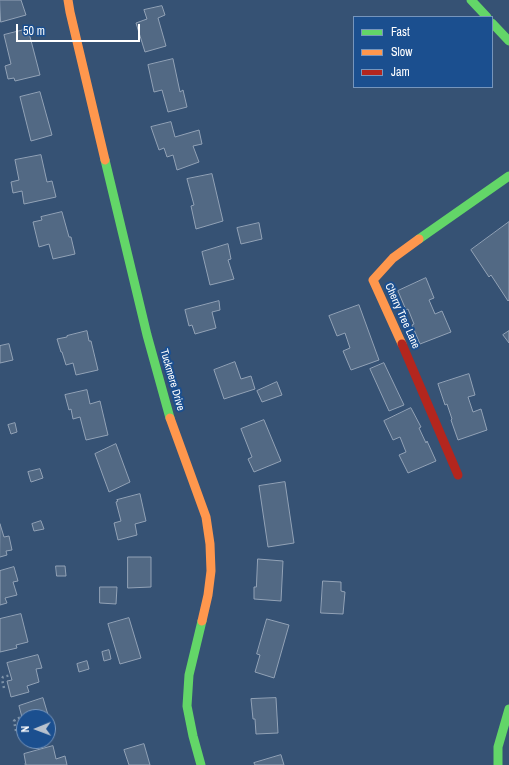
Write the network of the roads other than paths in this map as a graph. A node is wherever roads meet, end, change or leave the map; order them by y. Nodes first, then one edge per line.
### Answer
1 (68, 0) edge
2 (471, 0) edge
3 (486, 16) edge
4 (493, 24) edge
5 (509, 41) edge
6 (509, 176) edge
7 (458, 475) dead end
8 (509, 710) edge
9 (201, 765) edge
10 (498, 765) edge

1 - 9 street, Tuckmere Drive
2 - 3 street
4 - 5 street
6 - 7 street, Cherry Tree Lane
8 - 10 street

